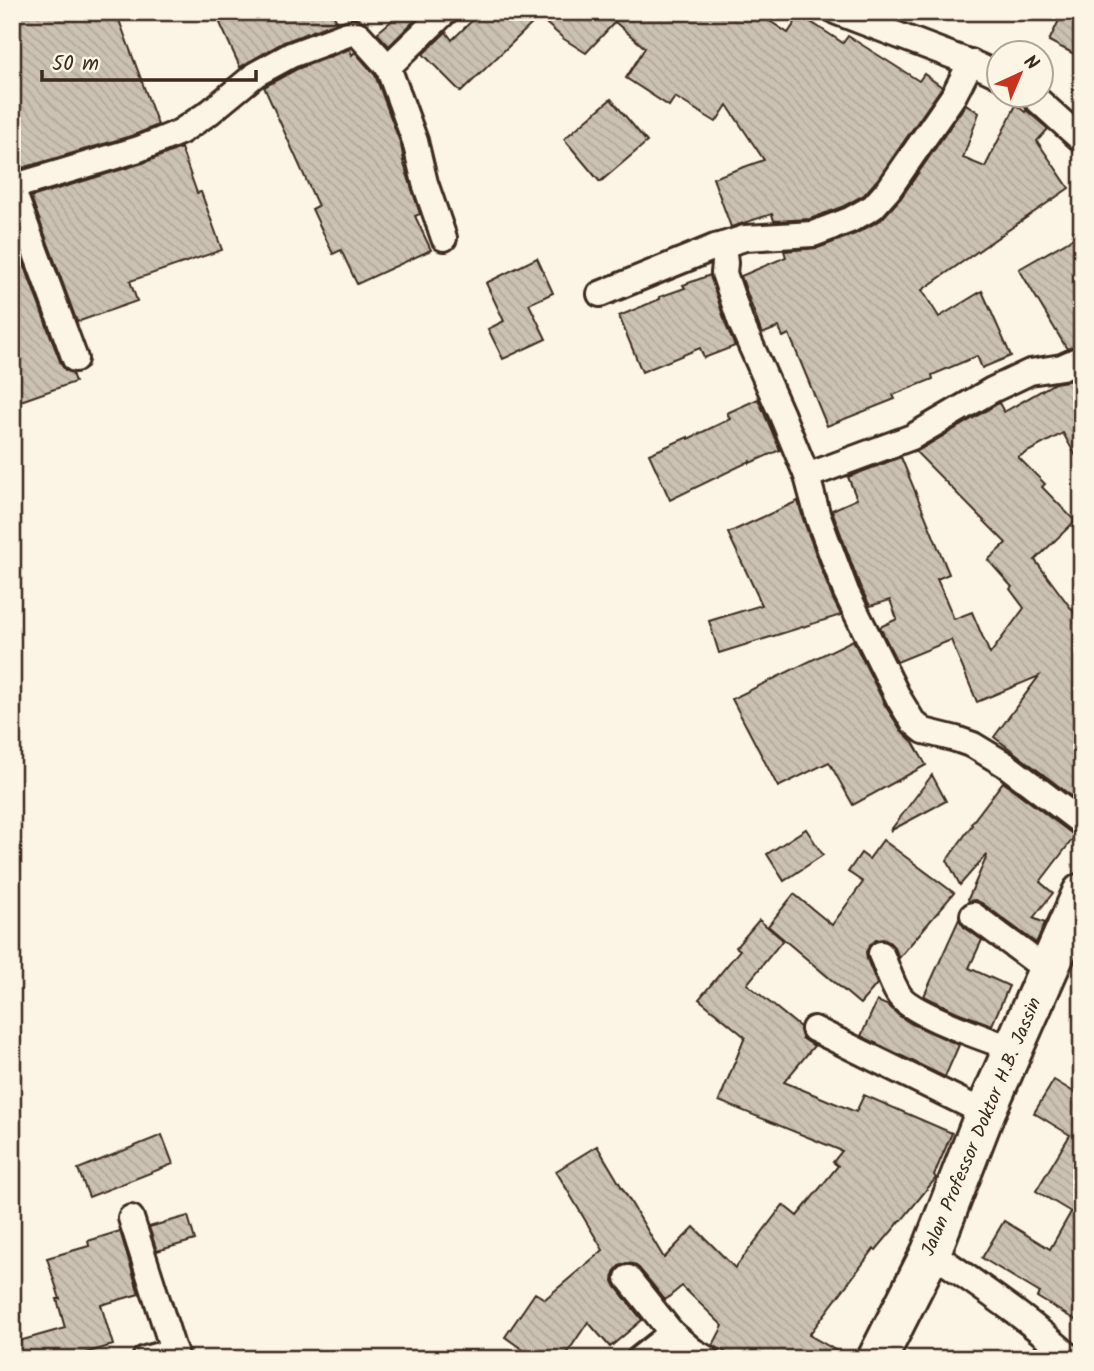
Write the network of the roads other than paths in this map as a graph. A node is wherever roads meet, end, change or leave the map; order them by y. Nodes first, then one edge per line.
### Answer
1 (445, 12) edge
2 (837, 12) edge
3 (971, 62) junction
4 (388, 67) junction
5 (986, 70) edge
6 (1047, 108) edge
7 (1082, 140) edge
8 (12, 188) edge
9 (444, 238) dead end
10 (723, 245) junction
11 (600, 294) dead end
12 (1082, 358) edge
13 (75, 359) dead end
14 (807, 476) junction
15 (1082, 823) edge
16 (1080, 901) edge
17 (973, 915) dead end
18 (881, 954) dead end
19 (1047, 970) junction
20 (814, 1029) dead end
21 (1013, 1049) junction
22 (985, 1113) junction
23 (131, 1219) dead end
24 (931, 1252) junction
25 (628, 1278) dead end
26 (672, 1333) junction
27 (175, 1355) edge
28 (145, 1359) edge
29 (639, 1359) edge
30 (708, 1359) edge
31 (877, 1359) edge
32 (1072, 1359) edge

1 - 4 street
2 - 3 street
3 - 5 street
3 - 10 street
4 - 8 street
4 - 9 street
6 - 7 street
8 - 13 street
10 - 11 street
10 - 14 street
12 - 14 street
14 - 15 street
16 - 19 highway, Jalan Professor Doktor H.B. Jassin
17 - 19 street
18 - 21 street
19 - 21 highway, Jalan Professor Doktor H.B. Jassin
20 - 22 street
21 - 22 highway, Jalan Professor Doktor H.B. Jassin
22 - 24 highway, Jalan Professor Doktor H.B. Jassin
23 - 27 street
24 - 31 highway, Jalan Professor Doktor H.B. Jassin
24 - 32 street
25 - 26 street
26 - 29 street
26 - 30 street
27 - 28 street

